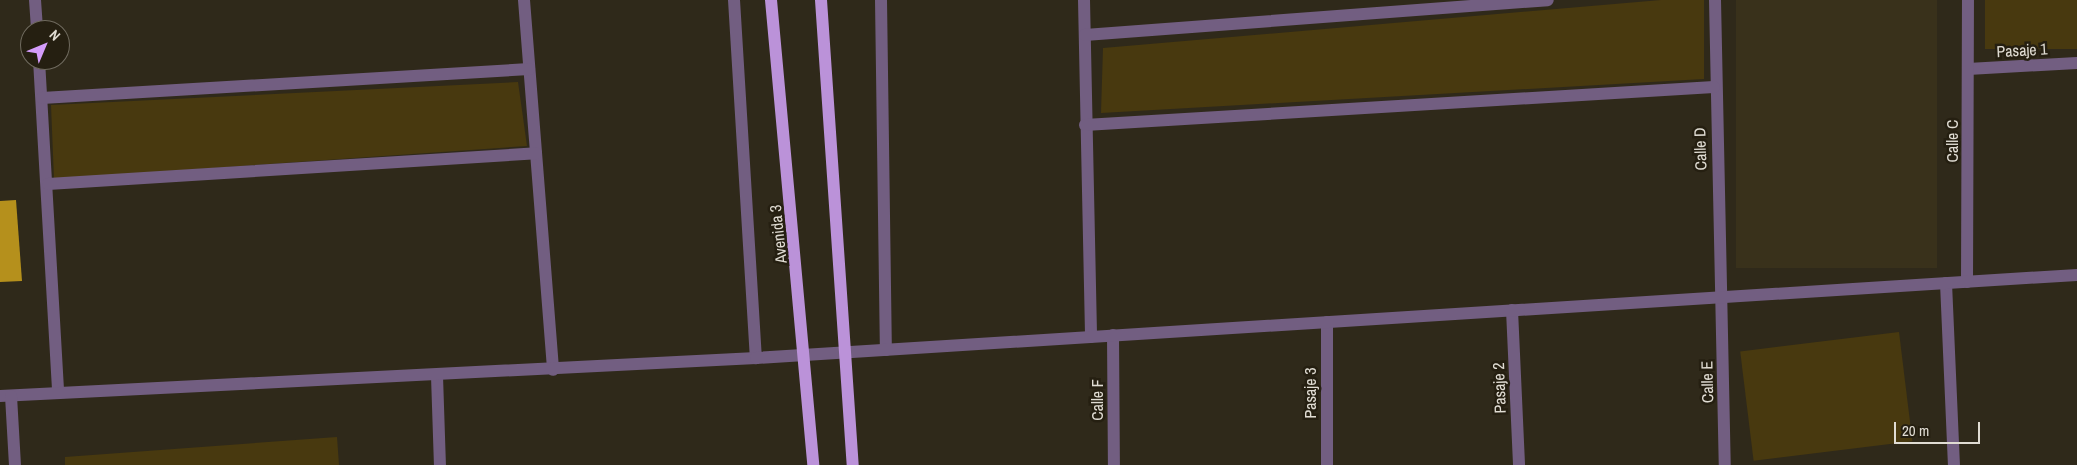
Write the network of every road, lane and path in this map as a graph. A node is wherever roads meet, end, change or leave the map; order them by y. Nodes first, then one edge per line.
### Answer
1 (35, 0) edge
2 (524, 0) edge
3 (734, 0) edge
4 (771, 0) edge
5 (821, 0) edge
6 (881, 0) edge
7 (1084, 0) edge
8 (1548, 0) edge
9 (1715, 0) edge
10 (1968, 0) edge
11 (36, 20) edge
12 (1085, 35) junction
13 (2077, 63) edge
14 (530, 69) junction
15 (1968, 69) junction
16 (40, 70) edge
17 (1714, 87) junction
18 (42, 98) junction
19 (1085, 124) junction
20 (536, 153) junction
21 (48, 184) junction
22 (2077, 275) edge
23 (1967, 282) junction
24 (1946, 283) junction
25 (1721, 297) junction
26 (1512, 310) junction
27 (1327, 322) junction
28 (1113, 335) junction
29 (1091, 337) junction
30 (886, 350) junction
31 (847, 353) junction
32 (806, 355) junction
33 (756, 358) junction
34 (553, 370) junction
35 (437, 376) junction
36 (58, 392) junction
37 (6, 396) edge
38 (16, 465) edge
39 (440, 465) edge
40 (813, 465) edge
41 (853, 465) edge
42 (1114, 465) edge
43 (1327, 465) edge
44 (1519, 465) edge
45 (1725, 465) edge
46 (1954, 465) edge

1 - 11 street
2 - 14 street
3 - 33 street
4 - 32 main road, Avenida 3
5 - 31 main road
6 - 30 street
7 - 12 street
8 - 12 street
9 - 17 street, Calle D
10 - 15 street, Calle C
12 - 19 street
13 - 15 street, Pasaje 1
14 - 18 street
14 - 20 street
15 - 23 street, Calle C
16 - 18 street
17 - 19 street
17 - 25 street, Calle D
18 - 21 street
19 - 29 street
20 - 21 street
20 - 34 street
21 - 36 street
22 - 23 street
23 - 24 street
24 - 25 street
24 - 46 street
25 - 26 street
25 - 45 street, Calle E
26 - 27 street
26 - 44 street, Pasaje 2
27 - 28 street
27 - 43 street, Pasaje 3
28 - 29 street
28 - 42 street, Calle F
29 - 30 street
30 - 31 street
31 - 32 street
31 - 41 main road
32 - 33 street
32 - 40 main road, Avenida 3
33 - 34 street
34 - 35 street
35 - 36 street
35 - 39 street
36 - 37 street
37 - 38 street

